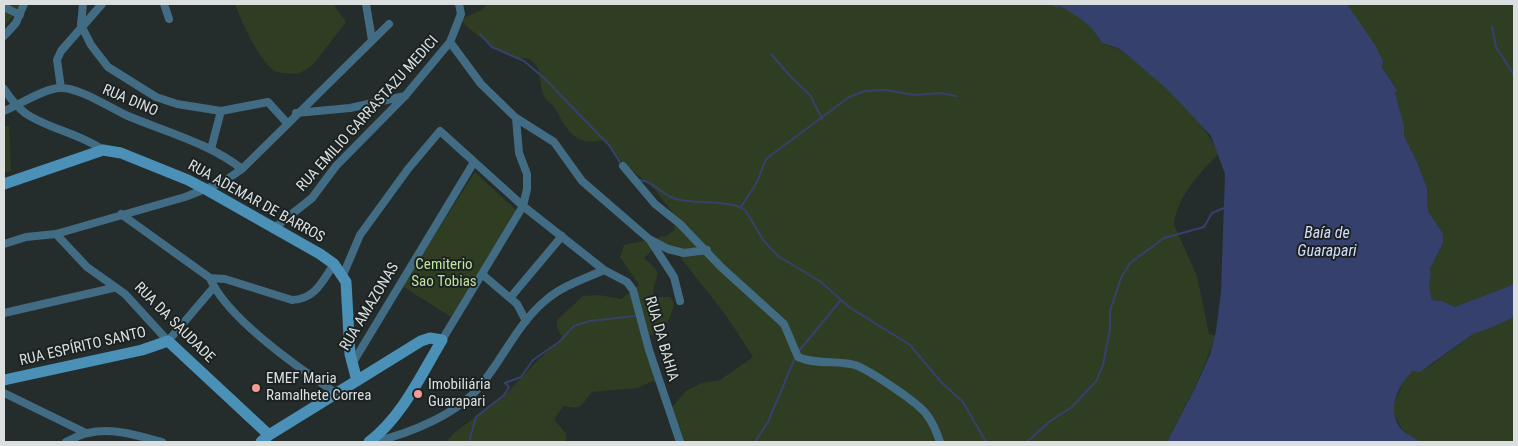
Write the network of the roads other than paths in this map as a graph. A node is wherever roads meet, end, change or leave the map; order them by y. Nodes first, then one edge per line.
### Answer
1 (24, 4) edge
2 (83, 4) edge
3 (102, 4) edge
4 (164, 4) edge
5 (366, 4) edge
6 (460, 4) edge
7 (4, 7) edge
8 (20, 15) junction
9 (169, 19) dead end
10 (389, 24) dead end
11 (83, 28) junction
12 (4, 36) edge
13 (372, 40) junction
14 (450, 42) junction
15 (61, 88) junction
16 (4, 89) edge
17 (405, 96) junction
18 (16, 106) junction
19 (4, 111) edge
20 (221, 111) junction
21 (296, 113) junction
22 (516, 118) junction
23 (287, 123) junction
24 (212, 149) junction
25 (103, 150) junction
26 (474, 162) junction
27 (623, 166) dead end
28 (242, 169) junction
29 (4, 184) edge
30 (207, 190) junction
31 (523, 206) junction
32 (121, 214) junction
33 (273, 229) junction
34 (56, 234) junction
35 (562, 236) junction
36 (649, 238) junction
37 (4, 244) edge
38 (707, 250) junction
39 (334, 264) junction
40 (604, 270) junction
41 (483, 274) junction
42 (343, 275) junction
43 (210, 278) junction
44 (214, 287) junction
45 (114, 288) junction
46 (510, 298) junction
47 (680, 301) dead end
48 (4, 313) edge
49 (526, 320) junction
50 (442, 340) junction
51 (168, 341) junction
52 (352, 364) junction
53 (4, 380) edge
54 (358, 381) junction
55 (4, 393) edge
56 (336, 393) junction
57 (86, 433) junction
58 (265, 438) edge
59 (66, 442) edge
60 (162, 442) edge
61 (369, 442) edge
62 (374, 442) edge
63 (680, 442) edge
64 (940, 442) edge

1 - 8 street
2 - 11 street
3 - 11 street
4 - 9 street
5 - 13 street
6 - 14 street
7 - 8 street
8 - 12 street
10 - 13 street
11 - 15 street
11 - 20 street
13 - 21 street
14 - 17 street, RUA EMILIO GARRASTAZU MEDICI
14 - 22 street, RUA EMILIO GARRASTAZU MEDICI
15 - 18 street
15 - 24 street, RUA DINO
16 - 18 street, RUA ADEMAR DE BARROS
17 - 21 street
17 - 33 street, RUA EMILIO GARRASTAZU MEDICI
18 - 19 street
18 - 25 street, RUA ADEMAR DE BARROS
20 - 23 street
20 - 24 street
21 - 23 street
22 - 31 street
22 - 36 street, RUA EMILIO GARRASTAZU MEDICI
23 - 28 street
24 - 28 street, RUA DINO
25 - 29 street
25 - 30 street, RUA ADEMAR DE BARROS
26 - 31 street, RUA DA BAHIA
26 - 42 street, RUA DA BAHIA
26 - 52 street, RUA AMAZONAS
27 - 38 street
28 - 30 street
30 - 32 street
30 - 33 street, RUA ADEMAR DE BARROS
31 - 35 street, RUA DA BAHIA
31 - 41 street
32 - 34 street
32 - 43 street
33 - 39 street, RUA ADEMAR DE BARROS
34 - 37 street
34 - 45 street, RUA DA SAUDADE
35 - 40 street, RUA DA BAHIA
35 - 46 street
36 - 38 street
36 - 47 street
38 - 64 street
39 - 42 street, RUA ADEMAR DE BARROS
39 - 43 street
40 - 49 street
40 - 63 street, RUA DA BAHIA
41 - 46 street
41 - 50 street
42 - 52 street, RUA ADEMAR DE BARROS
43 - 44 street
44 - 51 street
44 - 56 street
45 - 48 street
45 - 51 street, RUA DA SAUDADE
46 - 49 street
49 - 62 street
50 - 54 street
50 - 61 street
51 - 53 street, RUA ESPÍRITO SANTO
51 - 58 street, RUA DA SAUDADE
52 - 54 street, RUA ADEMAR DE BARROS
54 - 56 street
55 - 57 street
56 - 58 street
57 - 59 street
57 - 60 street

